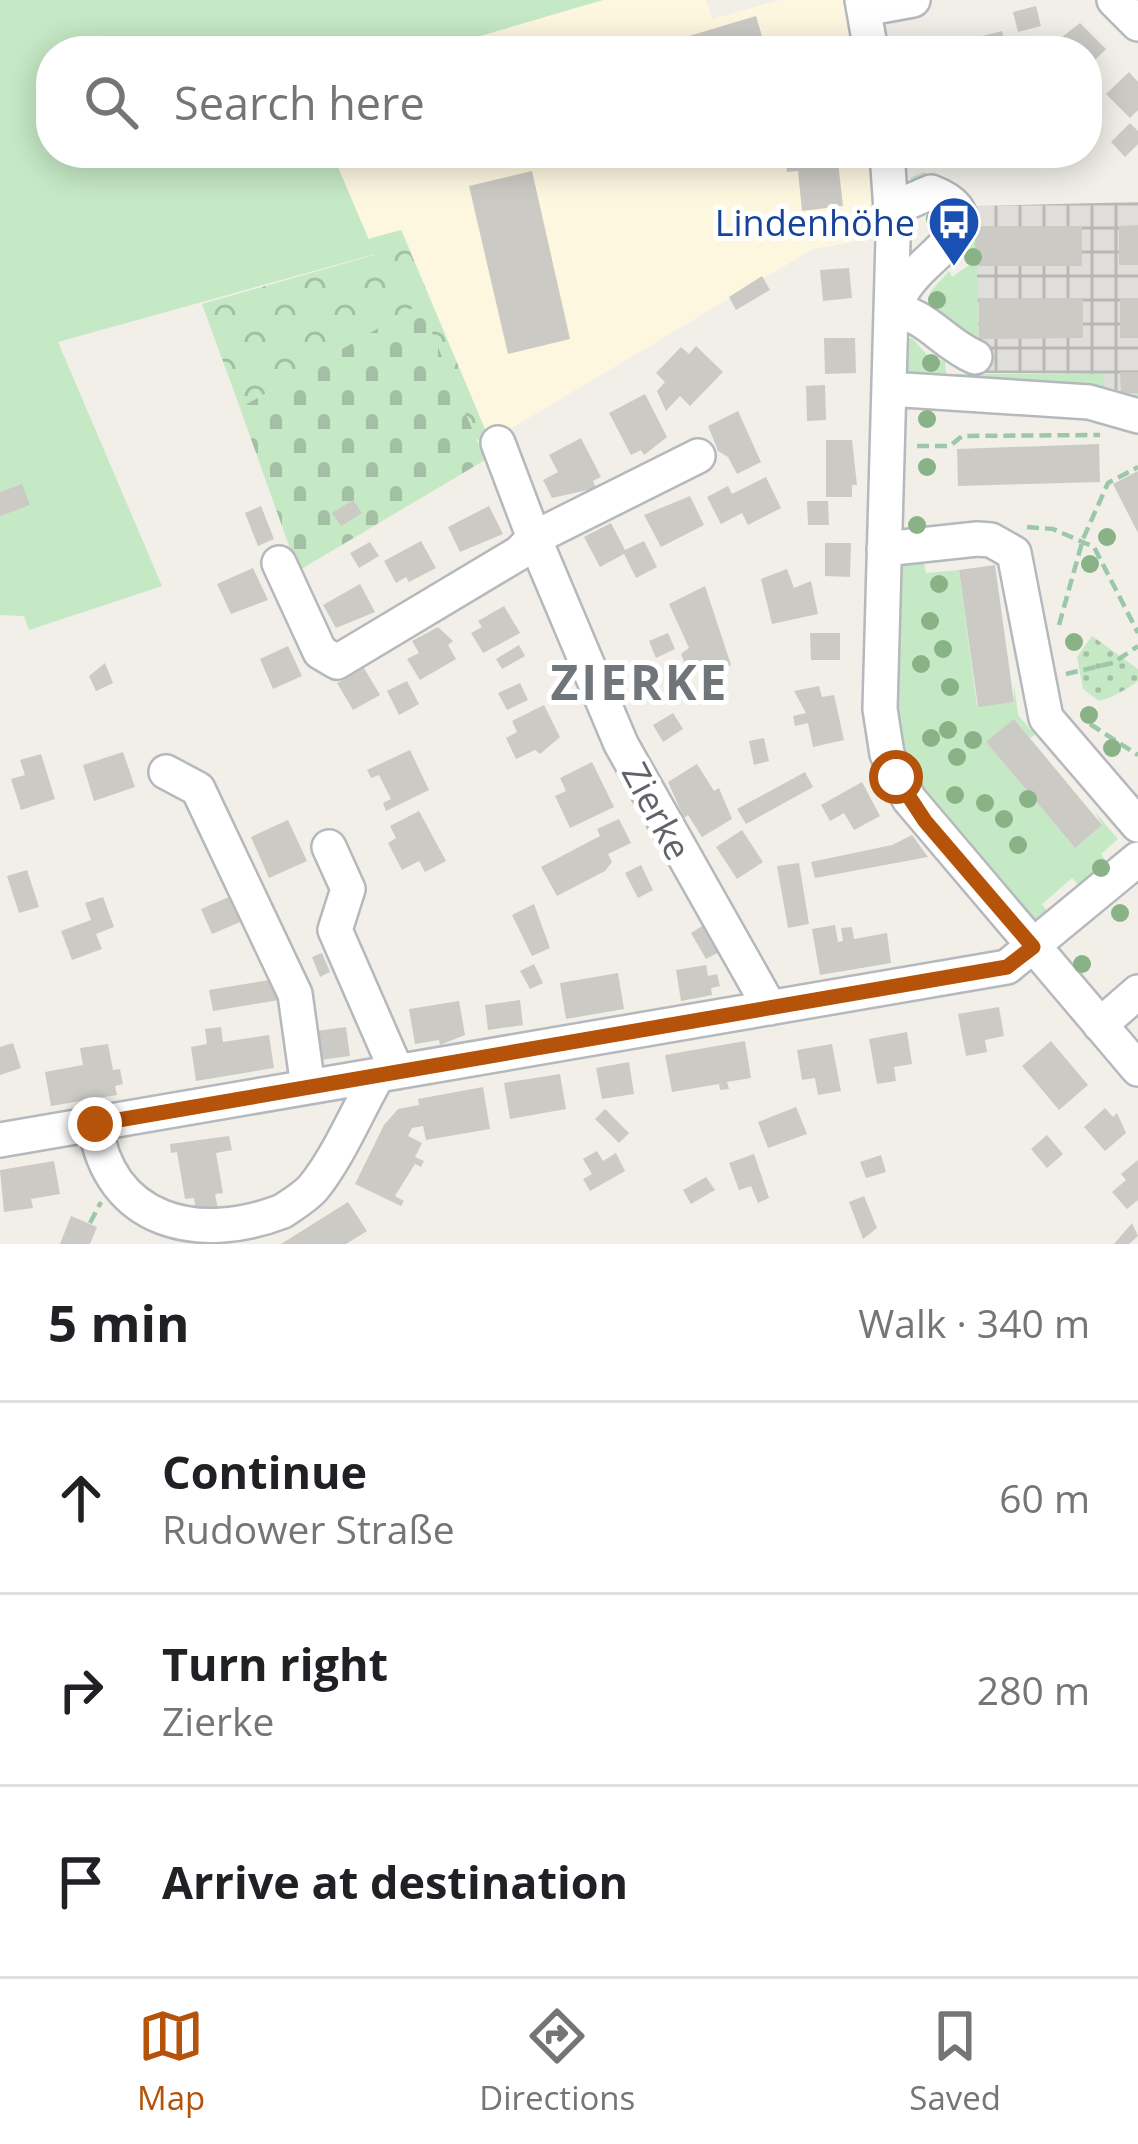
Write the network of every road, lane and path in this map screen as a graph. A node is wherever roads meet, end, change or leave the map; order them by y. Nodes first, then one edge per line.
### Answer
1 (913, 0) edge
2 (1114, 0) edge
3 (863, 4) edge
4 (1138, 24) edge
5 (868, 36) edge
6 (888, 168) edge
7 (892, 209) junction
8 (892, 310) junction
9 (975, 357) dead end
10 (889, 389) junction
11 (1126, 426) edge
12 (498, 443) dead end
13 (887, 445) junction
14 (698, 456) dead end
15 (1138, 467) edge
16 (534, 538) junction
17 (1083, 538) junction
18 (991, 540) junction
19 (884, 549) junction
20 (279, 563) dead end
21 (1058, 628) dead end
22 (1138, 633) edge
23 (1138, 646) edge
24 (1035, 675) junction
25 (1079, 715) dead end
26 (1138, 755) edge
27 (166, 772) dead end
28 (1138, 825) edge
29 (329, 847) dead end
30 (1138, 859) edge
31 (1033, 947) junction
32 (1138, 992) edge
33 (770, 1008) junction
34 (1100, 1025) junction
35 (1138, 1069) edge
36 (388, 1073) junction
37 (308, 1087) junction
38 (95, 1124) junction
39 (1, 1137) edge
40 (263, 1236) edge

1 - 3 street
2 - 4 street
3 - 5 street
6 - 7 street
7 - 8 street
7 - 8 street
8 - 9 street
8 - 10 street
10 - 11 street
10 - 13 street
11 - 13 path
12 - 16 street, Zierke
13 - 19 street
14 - 16 street
15 - 17 path
16 - 20 street
16 - 33 street, Zierke
17 - 18 path
17 - 21 path
17 - 22 path
18 - 19 street
18 - 24 street
19 - 31 street
23 - 24 path
24 - 28 street
25 - 26 path
27 - 37 street
29 - 36 street
30 - 31 street
31 - 33 street
31 - 34 street
32 - 34 street
33 - 36 street
34 - 35 street
36 - 37 street
36 - 40 street
37 - 38 street
38 - 39 street
38 - 40 street

